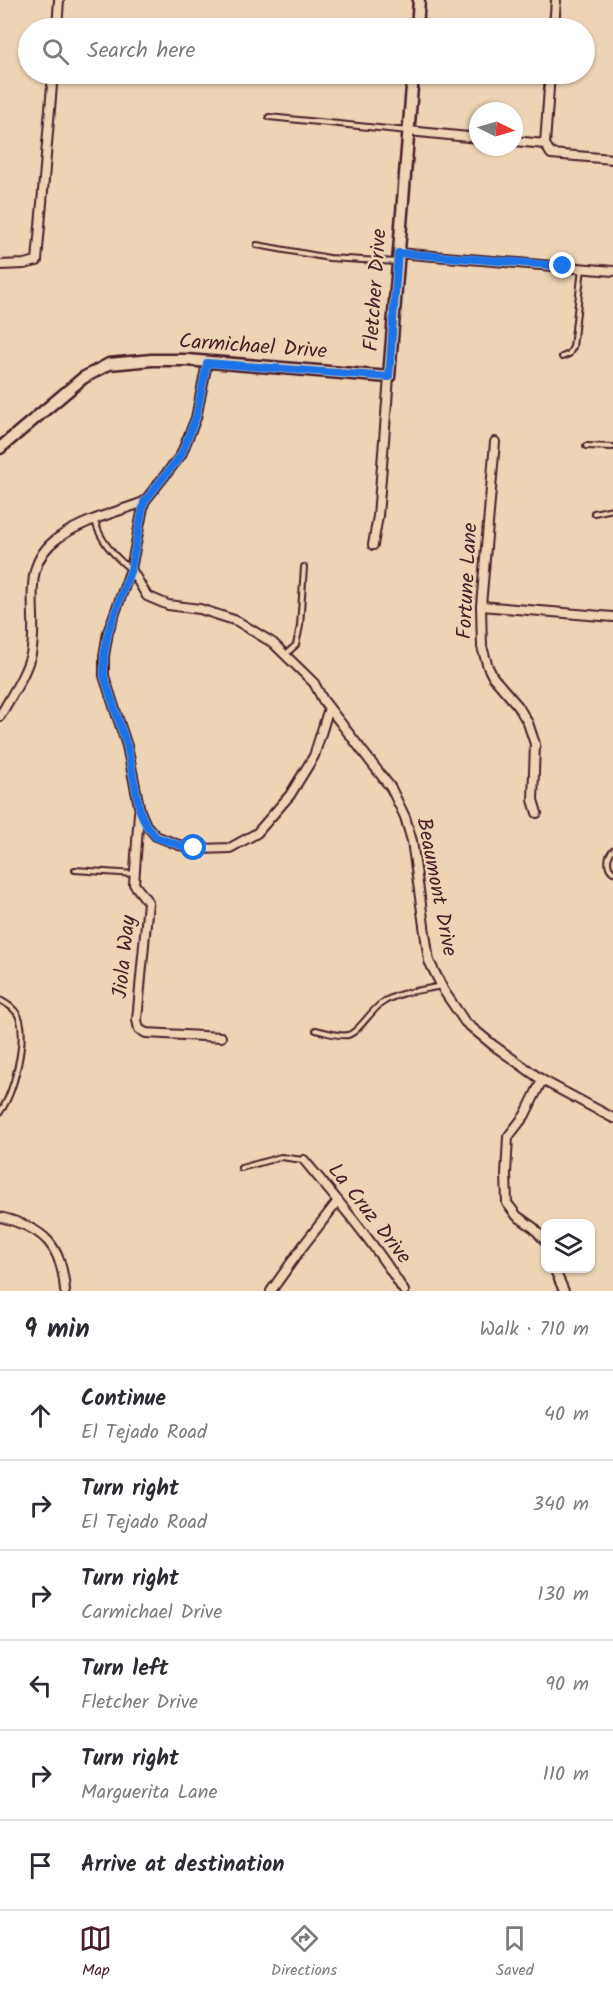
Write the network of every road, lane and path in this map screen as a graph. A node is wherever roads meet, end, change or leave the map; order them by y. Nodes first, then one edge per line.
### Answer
1 (59, 0) edge
2 (419, 0) edge
3 (556, 0) edge
4 (58, 18) edge
5 (418, 18) edge
6 (555, 18) edge
7 (52, 84) edge
8 (412, 84) edge
9 (549, 84) edge
10 (269, 117) dead end
11 (409, 131) junction
12 (469, 137) edge
13 (523, 142) edge
14 (545, 144) junction
15 (613, 159) edge
16 (257, 245) dead end
17 (398, 258) junction
18 (0, 265) edge
19 (582, 267) junction
20 (613, 271) edge
21 (562, 357) dead end
22 (207, 363) junction
23 (389, 377) junction
24 (495, 442) dead end
25 (586, 446) dead end
26 (613, 447) edge
27 (0, 448) edge
28 (144, 502) junction
29 (613, 509) edge
30 (594, 513) dead end
31 (95, 521) junction
32 (373, 545) dead end
33 (304, 567) dead end
34 (131, 569) junction
35 (481, 606) junction
36 (613, 616) edge
37 (286, 655) junction
38 (329, 708) junction
39 (0, 716) edge
40 (140, 811) junction
41 (537, 813) dead end
42 (613, 850) edge
43 (75, 870) dead end
44 (613, 872) edge
45 (135, 874) junction
46 (441, 986) junction
47 (0, 1000) edge
48 (316, 1030) dead end
49 (221, 1037) dead end
50 (542, 1080) junction
51 (0, 1112) edge
52 (613, 1118) edge
53 (304, 1160) joint
54 (242, 1168) dead end
55 (338, 1201) junction
56 (0, 1217) edge
57 (541, 1236) edge
58 (556, 1273) edge
59 (64, 1291) edge
60 (271, 1291) edge
61 (404, 1291) edge
62 (564, 1291) edge

1 - 4 street
2 - 5 street
3 - 6 street
7 - 18 street
8 - 11 street, Fletcher Drive
9 - 14 street
10 - 11 lane
11 - 12 street
11 - 17 street, Fletcher Drive
13 - 14 street
14 - 15 street
16 - 17 lane
17 - 19 street
17 - 23 street, Fletcher Drive
19 - 20 street
19 - 21 lane
22 - 23 street, Carmichael Drive
22 - 27 street, Carmichael Drive
22 - 28 street
23 - 32 street, Fletcher Drive
24 - 35 street, Fortune Lane
25 - 26 lane
28 - 31 street
28 - 34 street
29 - 30 lane
31 - 34 lane
31 - 39 street
33 - 37 lane
34 - 37 street, Beaumont Drive
34 - 40 street
35 - 36 street
35 - 41 street, Fortune Lane
37 - 38 street, Beaumont Drive
38 - 40 street
38 - 46 street, Beaumont Drive
40 - 45 street, Jiola Way
42 - 44 lane
43 - 45 lane
45 - 49 street, Jiola Way
46 - 48 lane
46 - 50 street, Beaumont Drive
47 - 51 lane
50 - 52 street, Beaumont Drive
50 - 57 street
53 - 54 lane
53 - 55 street, La Cruz Drive
55 - 60 street
55 - 61 street, La Cruz Drive
56 - 59 street
58 - 62 street

